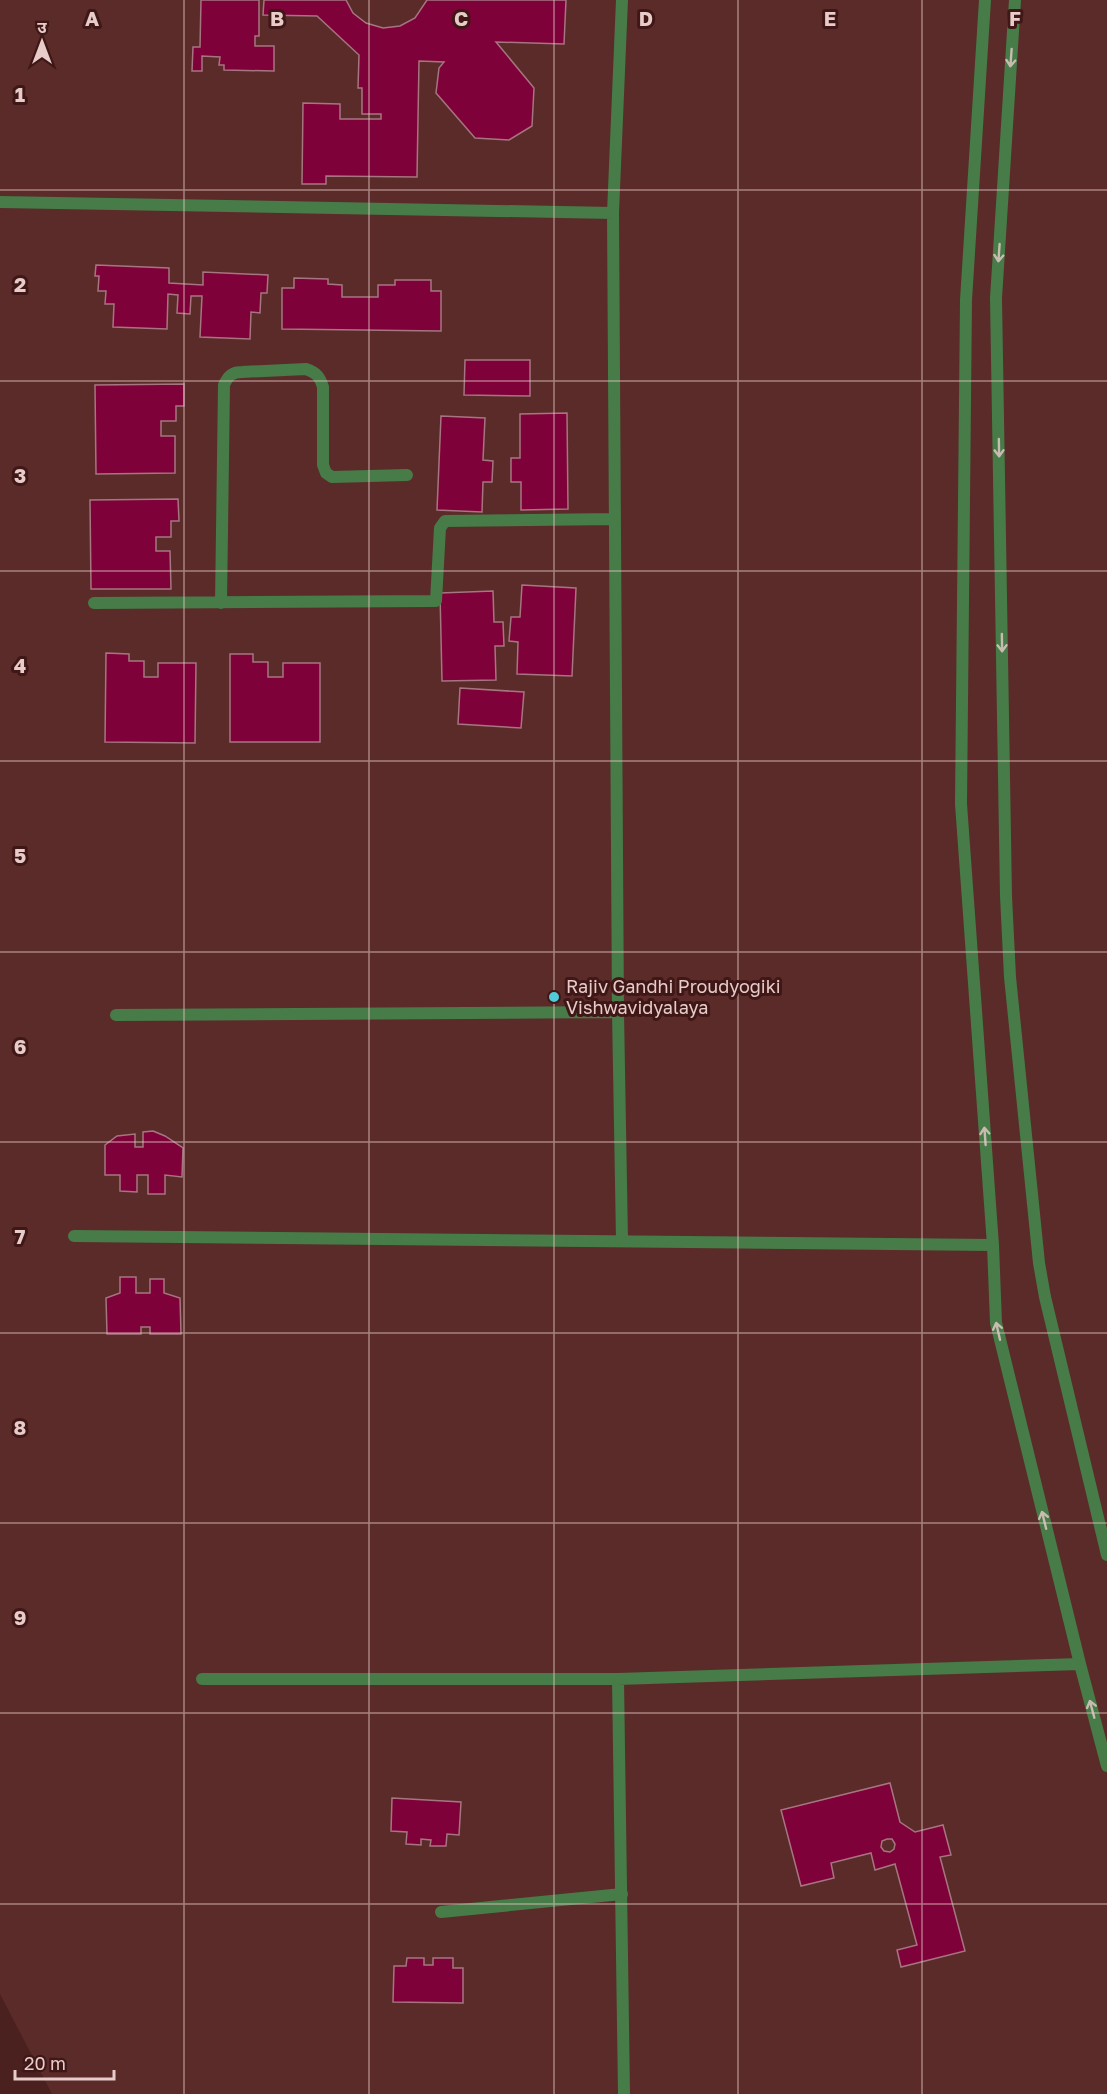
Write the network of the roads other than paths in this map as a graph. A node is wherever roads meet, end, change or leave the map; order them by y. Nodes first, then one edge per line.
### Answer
1 (622, 0) edge
2 (985, 0) edge
3 (1015, 0) edge
4 (0, 202) edge
5 (614, 213) junction
6 (407, 475) dead end
7 (615, 519) junction
8 (94, 603) dead end
9 (221, 603) junction
10 (618, 1012) junction
11 (116, 1015) dead end
12 (74, 1236) dead end
13 (622, 1240) junction
14 (993, 1245) junction
15 (1107, 1555) edge
16 (1080, 1664) junction
17 (202, 1679) dead end
18 (618, 1680) junction
19 (1107, 1766) edge
20 (622, 1894) junction
21 (441, 1912) dead end
22 (624, 2094) edge

1 - 5 lane
14 -> 2 lane
3 -> 15 lane
4 - 5 lane
5 - 7 lane
6 - 9 lane
7 - 9 lane
7 - 10 lane
8 - 9 lane
10 - 11 lane
10 - 13 lane
12 - 13 lane
13 - 14 lane
16 -> 14 lane
16 - 18 lane
19 -> 16 lane
17 - 18 lane
18 - 20 lane
20 - 21 lane
20 - 22 lane

